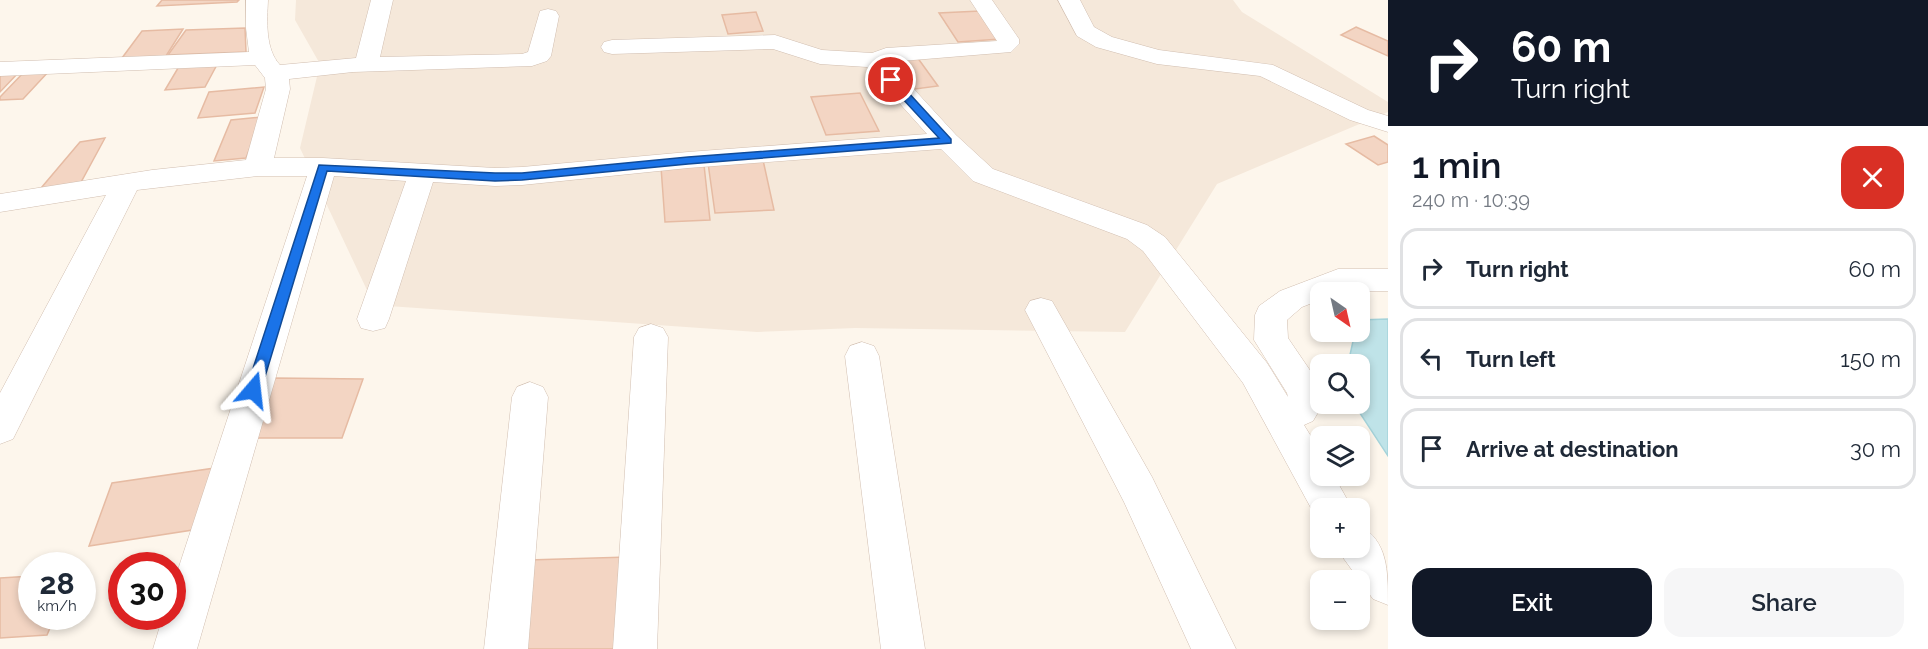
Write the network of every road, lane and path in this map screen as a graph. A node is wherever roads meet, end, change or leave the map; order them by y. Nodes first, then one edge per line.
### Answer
1 (257, 0) edge
2 (382, 0) edge
3 (981, 0) edge
4 (1069, 0) edge
5 (548, 16) dead end
6 (612, 47) dead end
7 (875, 60) junction
8 (269, 65) junction
9 (366, 65) junction
10 (0, 69) edge
11 (1388, 124) edge
12 (947, 141) junction
13 (258, 167) junction
14 (323, 167) junction
15 (423, 172) junction
16 (126, 183) junction
17 (0, 203) edge
18 (1388, 280) edge
19 (1041, 310) dead end
20 (373, 319) dead end
21 (651, 337) dead end
22 (862, 356) dead end
23 (530, 397) dead end
24 (1281, 420) junction
25 (0, 428) edge
26 (1326, 498) edge
27 (1369, 558) edge
28 (1388, 584) edge
29 (175, 649) edge
30 (506, 649) edge
31 (635, 649) edge
32 (903, 649) edge
33 (1215, 649) edge

1 - 8 street
2 - 9 street
3 - 7 street
4 - 11 street
5 - 9 street
6 - 7 street
7 - 12 street
8 - 9 street
8 - 10 street
8 - 13 street
12 - 15 street
12 - 24 street
13 - 14 street
13 - 16 street
14 - 15 street
14 - 29 street
15 - 20 street
16 - 17 street
16 - 25 street
18 - 24 street
19 - 33 street
21 - 31 street
22 - 32 street
23 - 30 street
24 - 26 street
27 - 28 street

